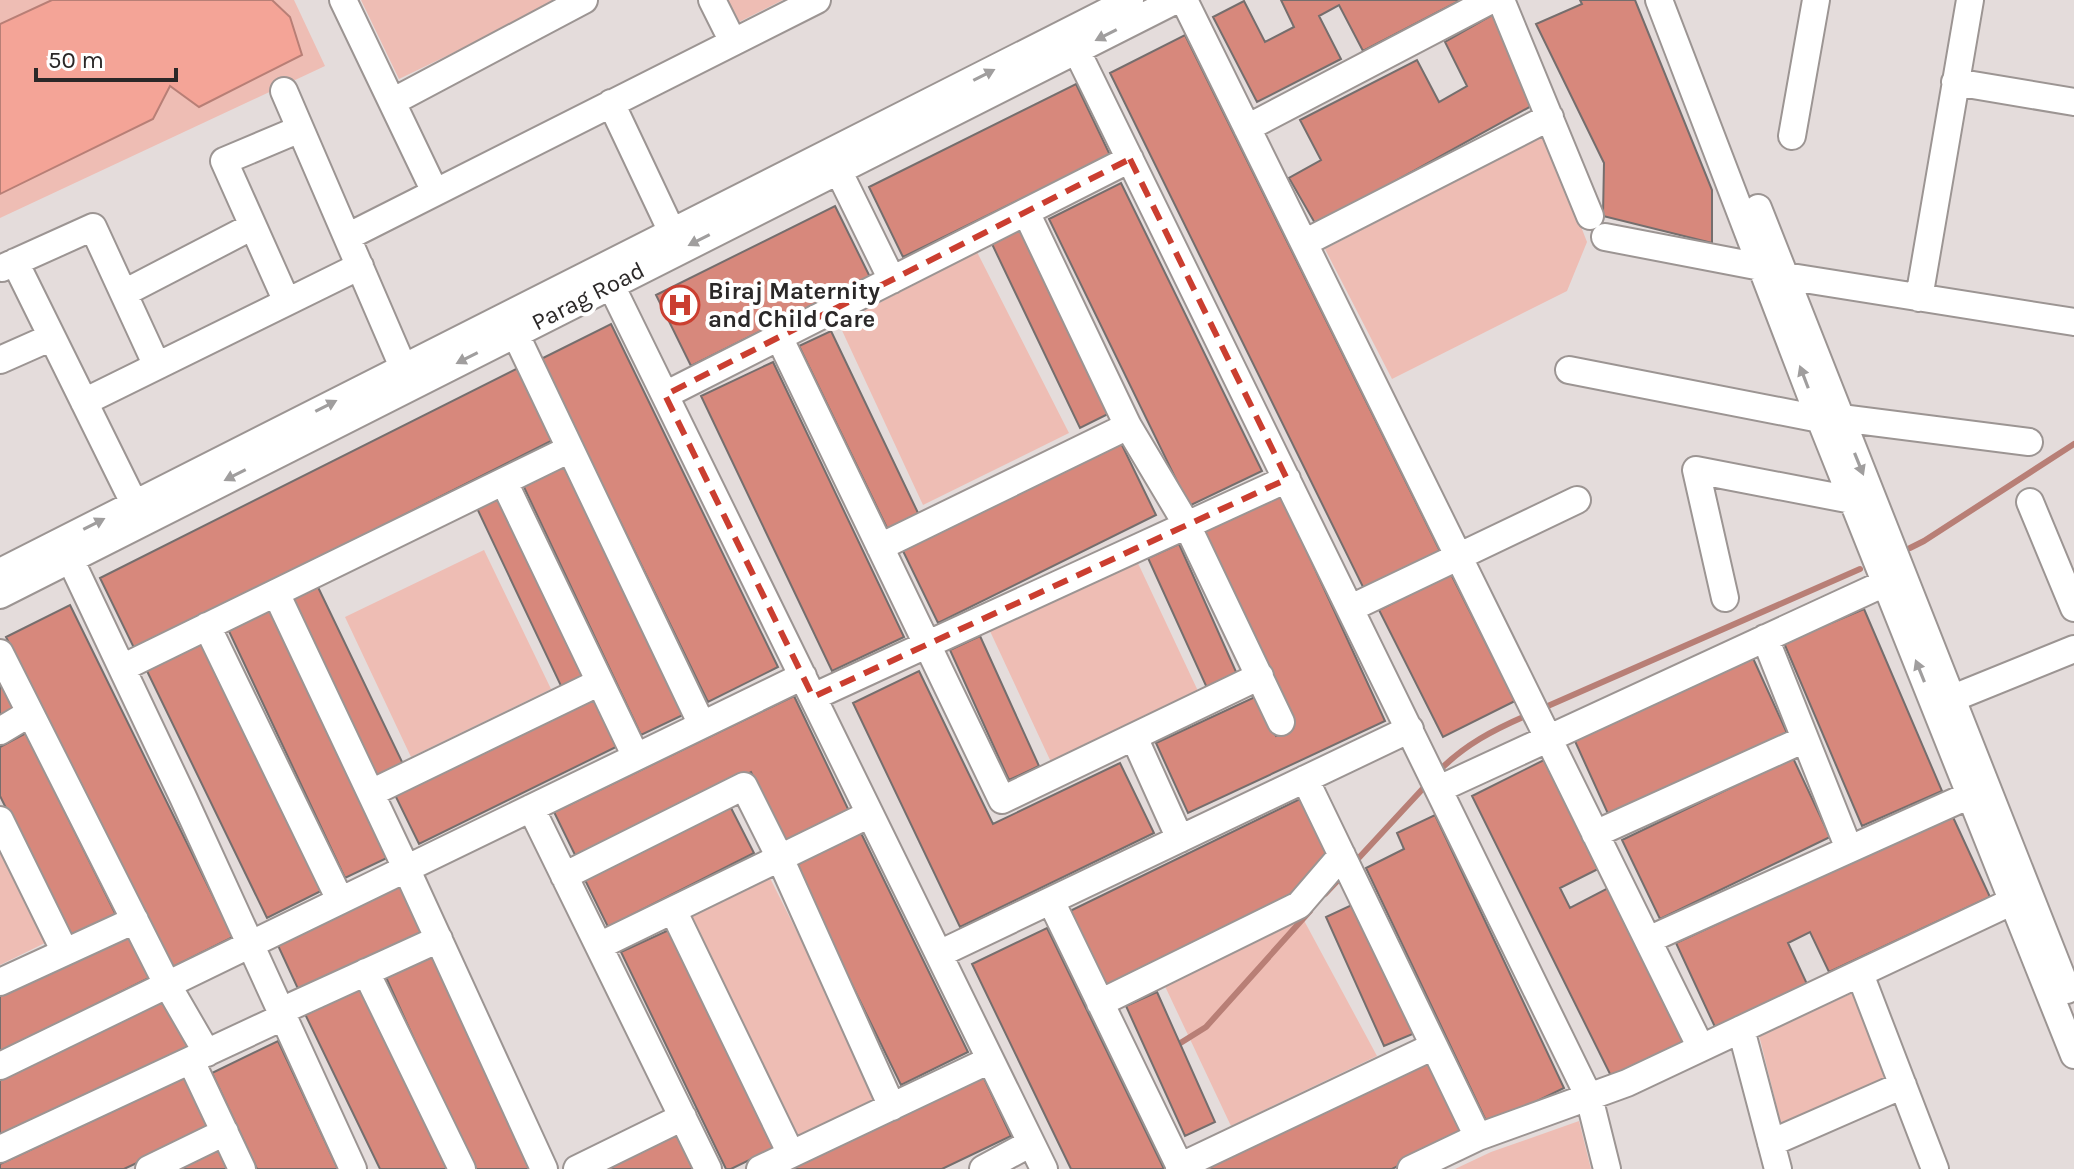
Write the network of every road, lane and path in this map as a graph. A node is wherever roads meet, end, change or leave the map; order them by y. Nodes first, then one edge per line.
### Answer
1 (343, 0) edge
2 (584, 0) edge
3 (712, 0) edge
4 (817, 0) edge
5 (1130, 0) edge
6 (1176, 0) edge
7 (1184, 0) edge
8 (1491, 0) edge
9 (1501, 0) edge
10 (1659, 0) edge
11 (1677, 0) edge
12 (1816, 0) edge
13 (1970, 0) edge
14 (1072, 41) junction
15 (733, 42) junction
16 (1955, 82) junction
17 (284, 91) dead end
18 (392, 102) junction
19 (2074, 102) edge
20 (611, 103) junction
21 (1550, 117) junction
22 (1247, 128) junction
23 (300, 129) junction
24 (1792, 136) dead end
25 (1130, 159) junction
26 (838, 170) junction
27 (435, 192) junction
28 (1026, 212) junction
29 (253, 226) junction
30 (672, 232) junction
31 (347, 237) junction
32 (1304, 243) junction
33 (7, 265) edge
34 (360, 266) junction
35 (1773, 272) junction
36 (606, 276) junction
37 (892, 280) junction
38 (124, 293) junction
39 (1919, 298) junction
40 (287, 302) junction
41 (2074, 322) edge
42 (515, 333) junction
43 (52, 337) junction
44 (779, 337) junction
45 (0, 360) edge
46 (157, 366) junction
47 (403, 367) junction
48 (1569, 370) dead end
49 (665, 395) junction
50 (84, 402) junction
51 (1830, 419) junction
52 (1128, 426) junction
53 (2029, 442) dead end
54 (570, 449) junction
55 (1287, 479) junction
56 (504, 482) junction
57 (1577, 500) dead end
58 (1852, 500) junction
59 (2030, 502) dead end
60 (134, 503) junction
61 (1187, 525) junction
62 (880, 547) junction
63 (66, 550) junction
64 (1458, 557) junction
65 (0, 572) edge
66 (1885, 583) junction
67 (276, 593) junction
68 (0, 595) edge
69 (1725, 598) dead end
70 (1351, 608) junction
71 (2074, 608) edge
72 (207, 626) junction
73 (1765, 638) junction
74 (927, 645) junction
75 (2074, 649) edge
76 (0, 653) edge
77 (122, 668) junction
78 (1260, 676) junction
79 (600, 682) junction
80 (808, 687) junction
81 (1943, 702) junction
82 (30, 713) junction
83 (1539, 721) junction
84 (1281, 722) dead end
85 (702, 725) junction
86 (1410, 729) junction
87 (0, 731) edge
88 (1134, 737) junction
89 (1805, 739) junction
90 (636, 757) junction
91 (1305, 779) junction
92 (1434, 779) junction
93 (371, 793) junction
94 (1970, 795) junction
95 (531, 808) junction
96 (870, 814) junction
97 (0, 820) edge
98 (1595, 834) junction
99 (1180, 839) junction
100 (1849, 849) junction
101 (780, 858) junction
102 (1347, 867) junction
103 (406, 868) junction
104 (564, 876) junction
105 (2021, 898) junction
106 (340, 900) junction
107 (1051, 901) junction
108 (673, 910) junction
109 (135, 920) junction
110 (439, 939) junction
111 (1648, 940) junction
112 (250, 944) junction
113 (599, 946) junction
114 (65, 952) junction
115 (939, 954) junction
116 (366, 972) junction
117 (1860, 974) junction
118 (0, 982) edge
119 (167, 984) junction
120 (1100, 1003) junction
121 (2074, 1007) edge
122 (282, 1014) junction
123 (1741, 1029) junction
124 (1434, 1046) junction
125 (1701, 1048) junction
126 (2073, 1052) edge
127 (199, 1057) junction
128 (990, 1060) junction
129 (0, 1066) edge
130 (1903, 1085) junction
131 (1589, 1097) junction
132 (892, 1107) junction
133 (683, 1117) junction
134 (225, 1132) junction
135 (1478, 1137) junction
136 (1031, 1143) junction
137 (1771, 1143) junction
138 (0, 1149) edge
139 (791, 1154) junction
140 (1180, 1168) edge
141 (149, 1169) edge
142 (242, 1169) edge
143 (353, 1169) edge
144 (462, 1169) edge
145 (544, 1169) edge
146 (577, 1169) edge
147 (708, 1169) edge
148 (760, 1169) edge
149 (983, 1169) edge
150 (1044, 1169) edge
151 (1411, 1169) edge
152 (1607, 1169) edge
153 (1778, 1169) edge
154 (1935, 1169) edge

1 - 18 street
2 - 18 street
3 - 15 street
4 - 15 street
5 - 14 street, Parag Road
6 -> 14 street, Parag Road
7 - 22 street
8 - 22 street
9 - 21 street
10 - 35 street
11 - 35 street
12 - 24 street
13 - 16 street
14 - 25 street
14 - 26 street, Parag Road
30 -> 14 street, Parag Road
15 - 20 street
16 - 19 street
16 - 39 street
17 - 23 street
18 - 27 street
20 - 27 street
20 - 30 street
21 - 32 street
21 - 35 street
22 - 32 street
23 - 29 street
23 - 31 street
25 - 28 street
25 - 55 street
26 -> 36 street, Parag Road
26 - 37 street
27 - 31 street
28 - 37 street
28 - 52 street
29 - 38 street
29 - 40 street
30 - 36 street, Parag Road
31 - 34 street
32 - 64 street
33 - 38 street
33 - 43 street
34 - 40 street
34 - 47 street
35 - 39 street
35 - 51 street
36 - 42 street, Parag Road
36 - 47 street, Parag Road
36 - 49 street
37 - 44 street
38 - 46 street
39 - 41 street
40 - 46 street
42 - 54 street
42 -> 63 street, Parag Road
43 - 45 street
43 - 50 street
44 - 49 street
44 - 62 street
46 - 50 street
60 -> 47 street, Parag Road
48 - 51 street
49 - 80 street
50 - 60 street
51 - 53 street
51 - 58 street
51 -> 81 street
52 - 61 street
52 - 62 street
54 - 56 street
54 - 85 street
55 - 61 street
55 - 70 street
56 - 67 street
56 - 79 street
57 - 64 street
58 - 66 street
58 - 69 street
59 - 71 street
63 -> 60 street, Parag Road
61 - 74 street
61 - 78 street
62 - 74 street
63 - 65 street, Parag Road
63 - 68 street, Parag Road
63 - 77 street
64 - 70 street
64 - 83 street
66 - 73 street
81 -> 66 street
67 - 72 street
67 - 93 street
70 - 86 street
72 - 77 street
72 - 106 street
73 - 83 street
73 - 89 street
74 - 80 street
74 - 88 street
75 - 81 street
76 - 82 street
77 - 112 street
78 - 84 street
78 - 88 street
79 - 90 street
79 - 93 street
80 - 85 street
80 - 96 street
81 - 94 street
81 - 105 street
82 - 87 street
82 - 109 street
83 - 92 street
83 - 98 street
85 - 90 street
86 - 91 street
86 - 92 street
88 - 99 street
89 - 98 street
89 - 100 street
90 - 95 street
91 - 99 street
91 - 102 street
92 - 131 street
93 - 103 street
94 - 100 street
94 - 105 street
95 - 103 street
95 - 104 street
96 - 101 street
96 - 115 street
97 - 114 street
98 - 111 street
99 - 107 street
100 - 111 street
101 - 104 street
101 - 108 street
101 - 132 street
102 - 120 street
102 - 124 street
103 - 106 street
103 - 110 street
104 - 113 street
105 - 117 street
105 - 121 street
105 - 126 street
106 - 112 street
107 - 115 street
107 - 120 street
108 - 113 street
108 - 139 street
109 - 114 street
109 - 119 street
110 - 116 street
110 - 145 street
111 - 125 street
112 - 119 street
112 - 122 street
113 - 133 street
114 - 118 street
115 - 128 street
116 - 122 street
116 - 144 street
117 - 123 street
117 - 130 street
119 - 127 street
119 - 129 street
120 - 140 street
122 - 127 street
122 - 143 street
123 - 125 street
123 - 137 street
124 - 135 street
124 - 140 street
125 - 131 street
127 - 134 street
127 - 138 street
128 - 132 street
128 - 136 street
130 - 137 street
130 - 154 street
131 - 135 street
131 - 152 street
132 - 139 street
133 - 146 street
133 - 147 street
134 - 141 street
134 - 142 street
135 - 151 street
136 - 149 street
136 - 150 street
137 - 153 street
139 - 148 street

